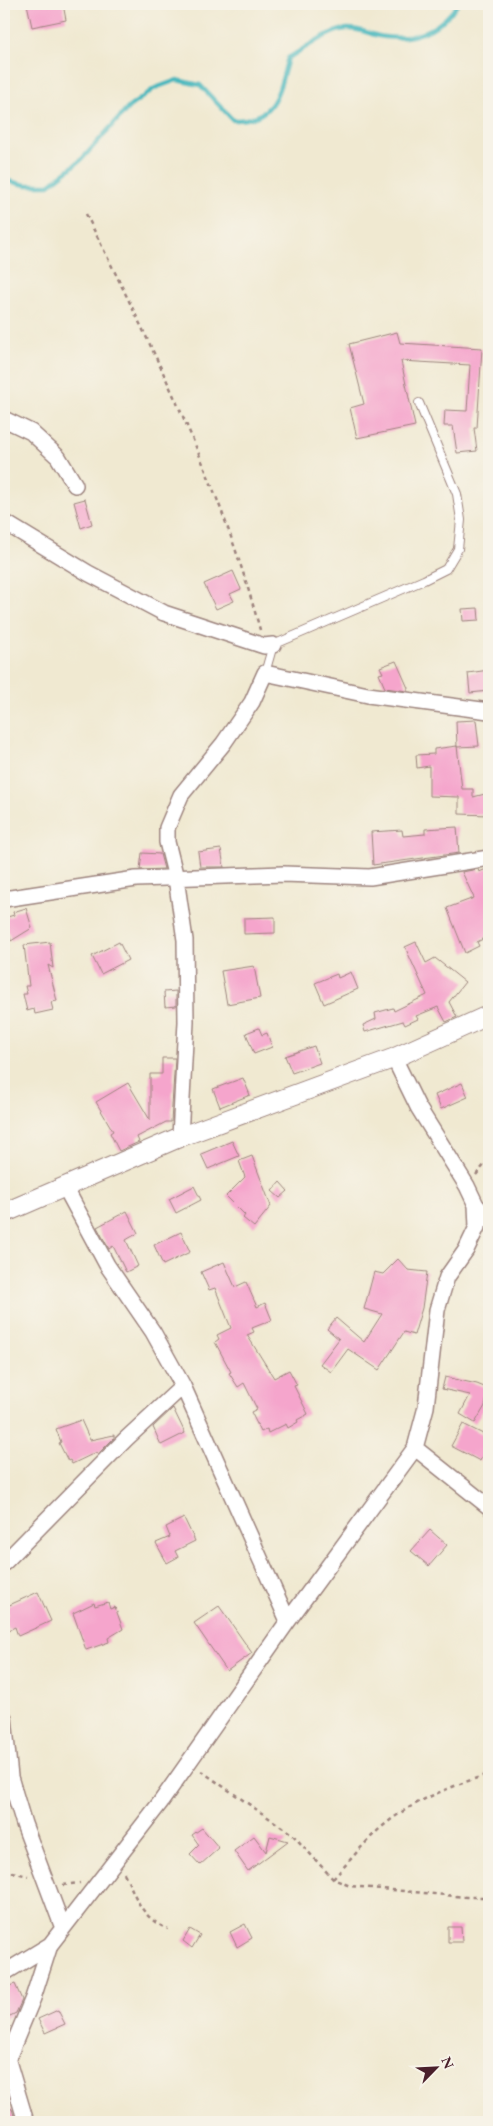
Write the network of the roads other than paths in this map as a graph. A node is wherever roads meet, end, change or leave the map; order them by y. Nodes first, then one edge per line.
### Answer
1 (420, 403) dead end
2 (4, 419) edge
3 (75, 485) dead end
4 (4, 522) edge
5 (269, 646) junction
6 (265, 673) junction
7 (489, 711) edge
8 (489, 858) edge
9 (176, 878) junction
10 (4, 898) edge
11 (489, 1015) edge
12 (394, 1058) junction
13 (180, 1137) junction
14 (64, 1186) junction
15 (476, 1204) junction
16 (4, 1213) edge
17 (489, 1220) edge
18 (183, 1386) junction
19 (415, 1448) junction
20 (489, 1507) edge
21 (4, 1563) edge
22 (288, 1621) junction
23 (4, 1718) edge
24 (7, 1778) edge
25 (63, 1928) junction
26 (50, 1945) junction
27 (4, 1973) edge
28 (6, 2053) edge
29 (26, 2122) edge

1 - 5 lane
2 - 3 street
4 - 5 street
5 - 6 lane
6 - 7 street
6 - 9 street
8 - 9 street
9 - 10 street
9 - 13 street
11 - 12 street
12 - 13 street
12 - 15 street
13 - 14 street
14 - 16 street
14 - 18 street
15 - 17 street
15 - 19 street
18 - 21 street
18 - 22 street
19 - 20 street
19 - 22 street
22 - 25 street
23 - 24 street
24 - 25 street
25 - 26 street
26 - 27 street
26 - 28 street
28 - 29 street

